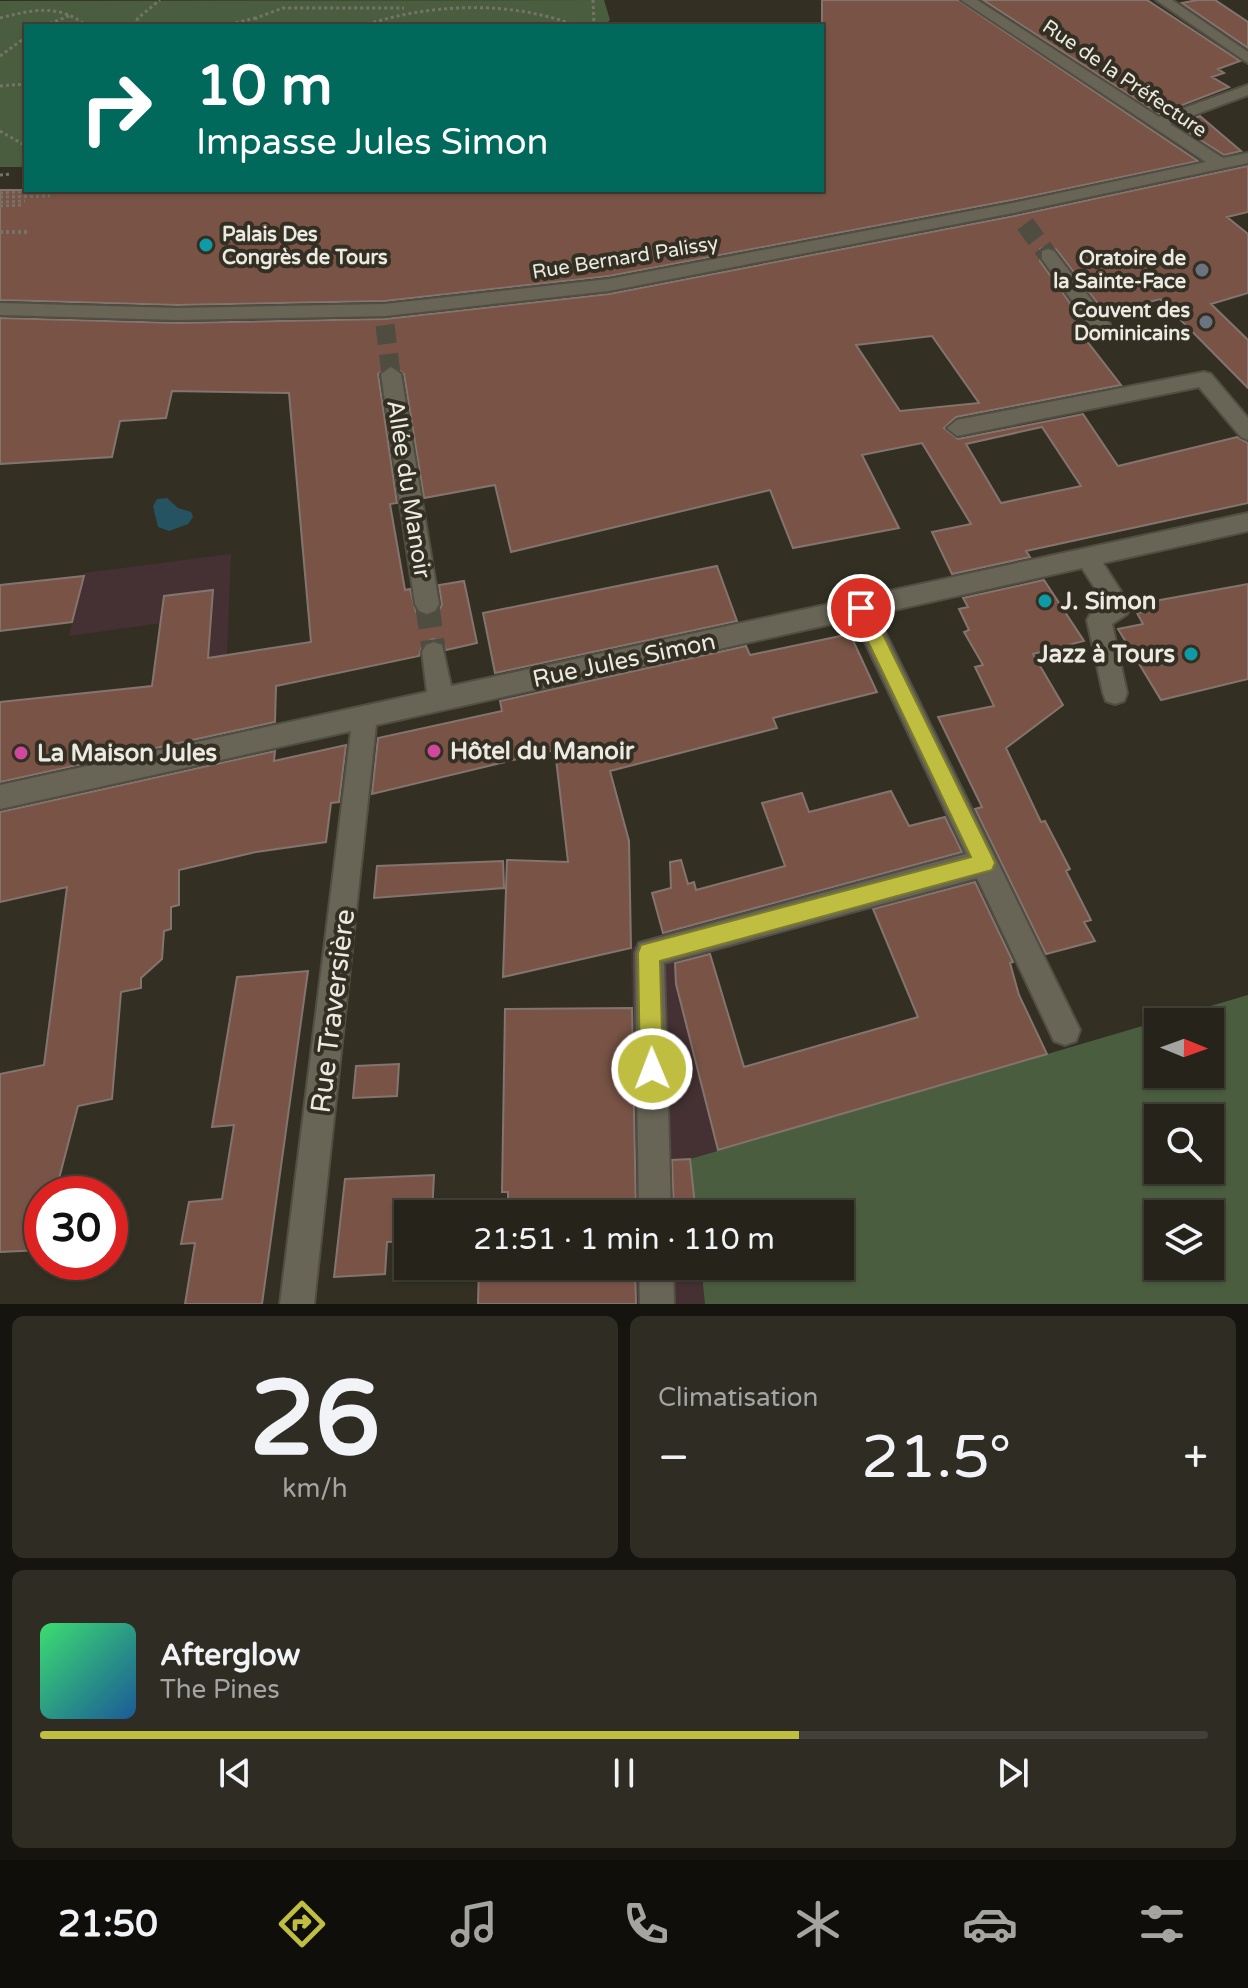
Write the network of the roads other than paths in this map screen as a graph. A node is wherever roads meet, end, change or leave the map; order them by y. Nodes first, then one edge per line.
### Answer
1 (968, 0) edge
2 (1163, 0) edge
3 (1248, 59) edge
4 (1248, 90) edge
5 (1156, 124) junction
6 (1248, 158) edge
7 (1220, 164) junction
8 (1013, 208) junction
9 (1025, 224) tunnel mouth
10 (1048, 255) tunnel mouth
11 (0, 309) edge
12 (1103, 329) dead end
13 (391, 374) tunnel mouth
14 (957, 428) dead end
15 (1248, 432) edge
16 (1248, 522) edge
17 (1088, 558) junction
18 (427, 604) tunnel mouth
19 (861, 608) junction
20 (434, 652) tunnel mouth
21 (1115, 693) dead end
22 (441, 700) junction
23 (363, 717) junction
24 (0, 797) edge
25 (984, 863) junction
26 (1065, 1030) dead end
27 (655, 1200) edge
28 (656, 1280) edge
29 (657, 1303) edge
30 (297, 1304) edge

1 - 5 street, Rue de la Préfecture
2 - 3 street
4 - 5 street
5 - 7 street, Rue de la Préfecture
6 - 7 street, Rue Bernard Palissy
7 - 8 street, Rue Bernard Palissy
8 - 9 street
8 - 11 street, Rue Bernard Palissy
10 - 12 street
13 - 18 street, Allée du Manoir
14 - 15 street
16 - 17 street, Rue Jules Simon
17 - 19 street, Rue Jules Simon
17 - 21 street
19 - 22 street, Rue Jules Simon
19 - 25 street
20 - 22 street
22 - 23 street, Rue Jules Simon
23 - 24 street, Rue Jules Simon
23 - 30 street, Rue Traversière
25 - 26 street
25 - 27 street
28 - 29 street

